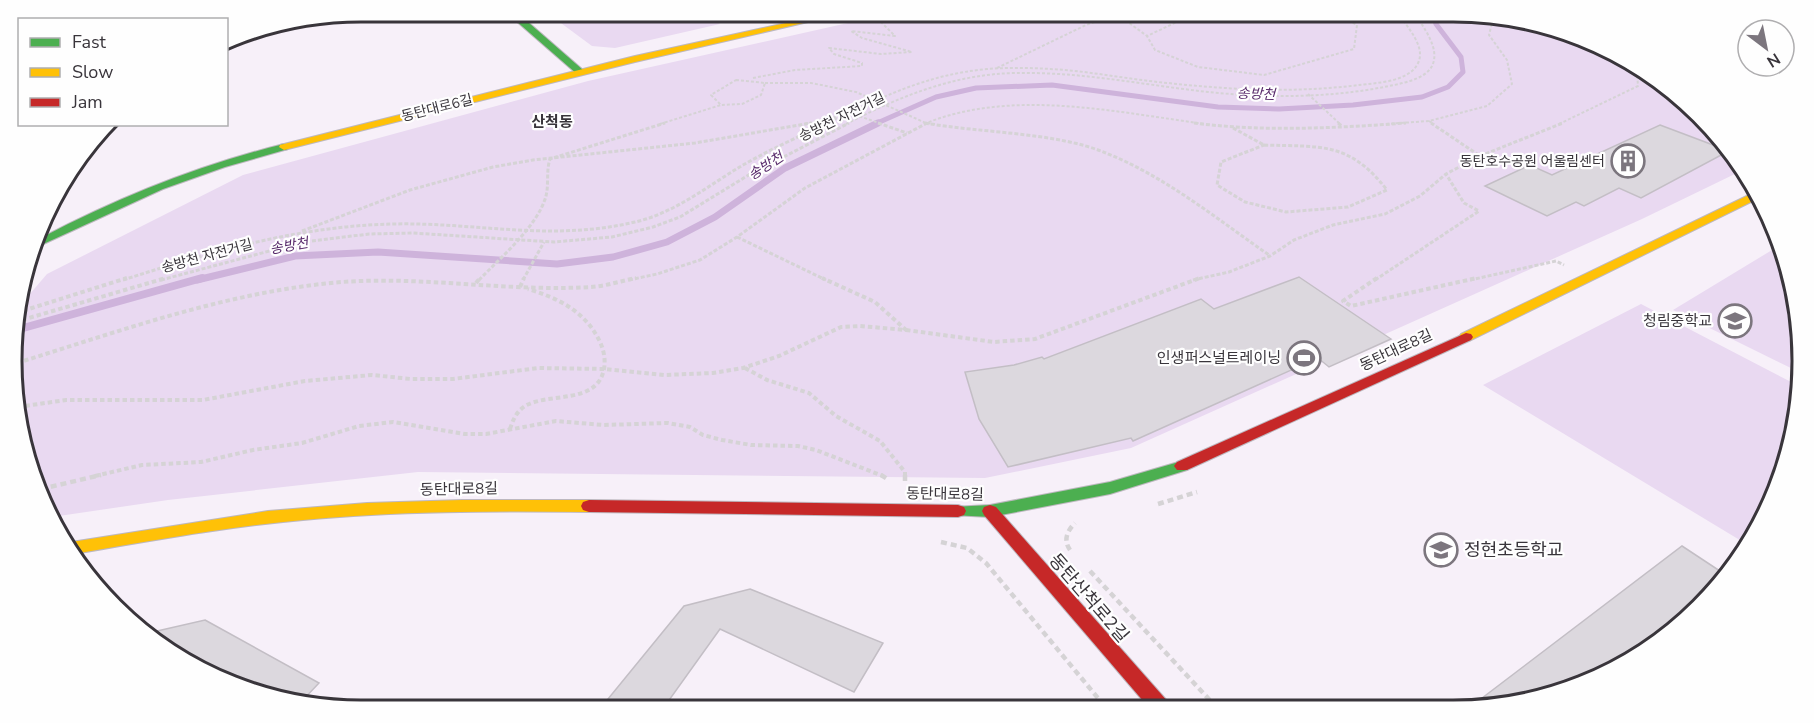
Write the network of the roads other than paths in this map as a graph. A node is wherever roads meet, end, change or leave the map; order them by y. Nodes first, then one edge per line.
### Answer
1 (523, 22) edge
2 (797, 22) edge
3 (580, 72) junction
4 (1749, 198) edge
5 (45, 240) edge
6 (990, 512) junction
7 (78, 547) edge
8 (1154, 700) edge

1 - 3 street
2 - 3 street, 동탄대로6길
3 - 5 street, 동탄대로6길
4 - 6 street, 동탄대로8길
6 - 7 street, 동탄대로8길
6 - 8 street, 동탄산척로2길

